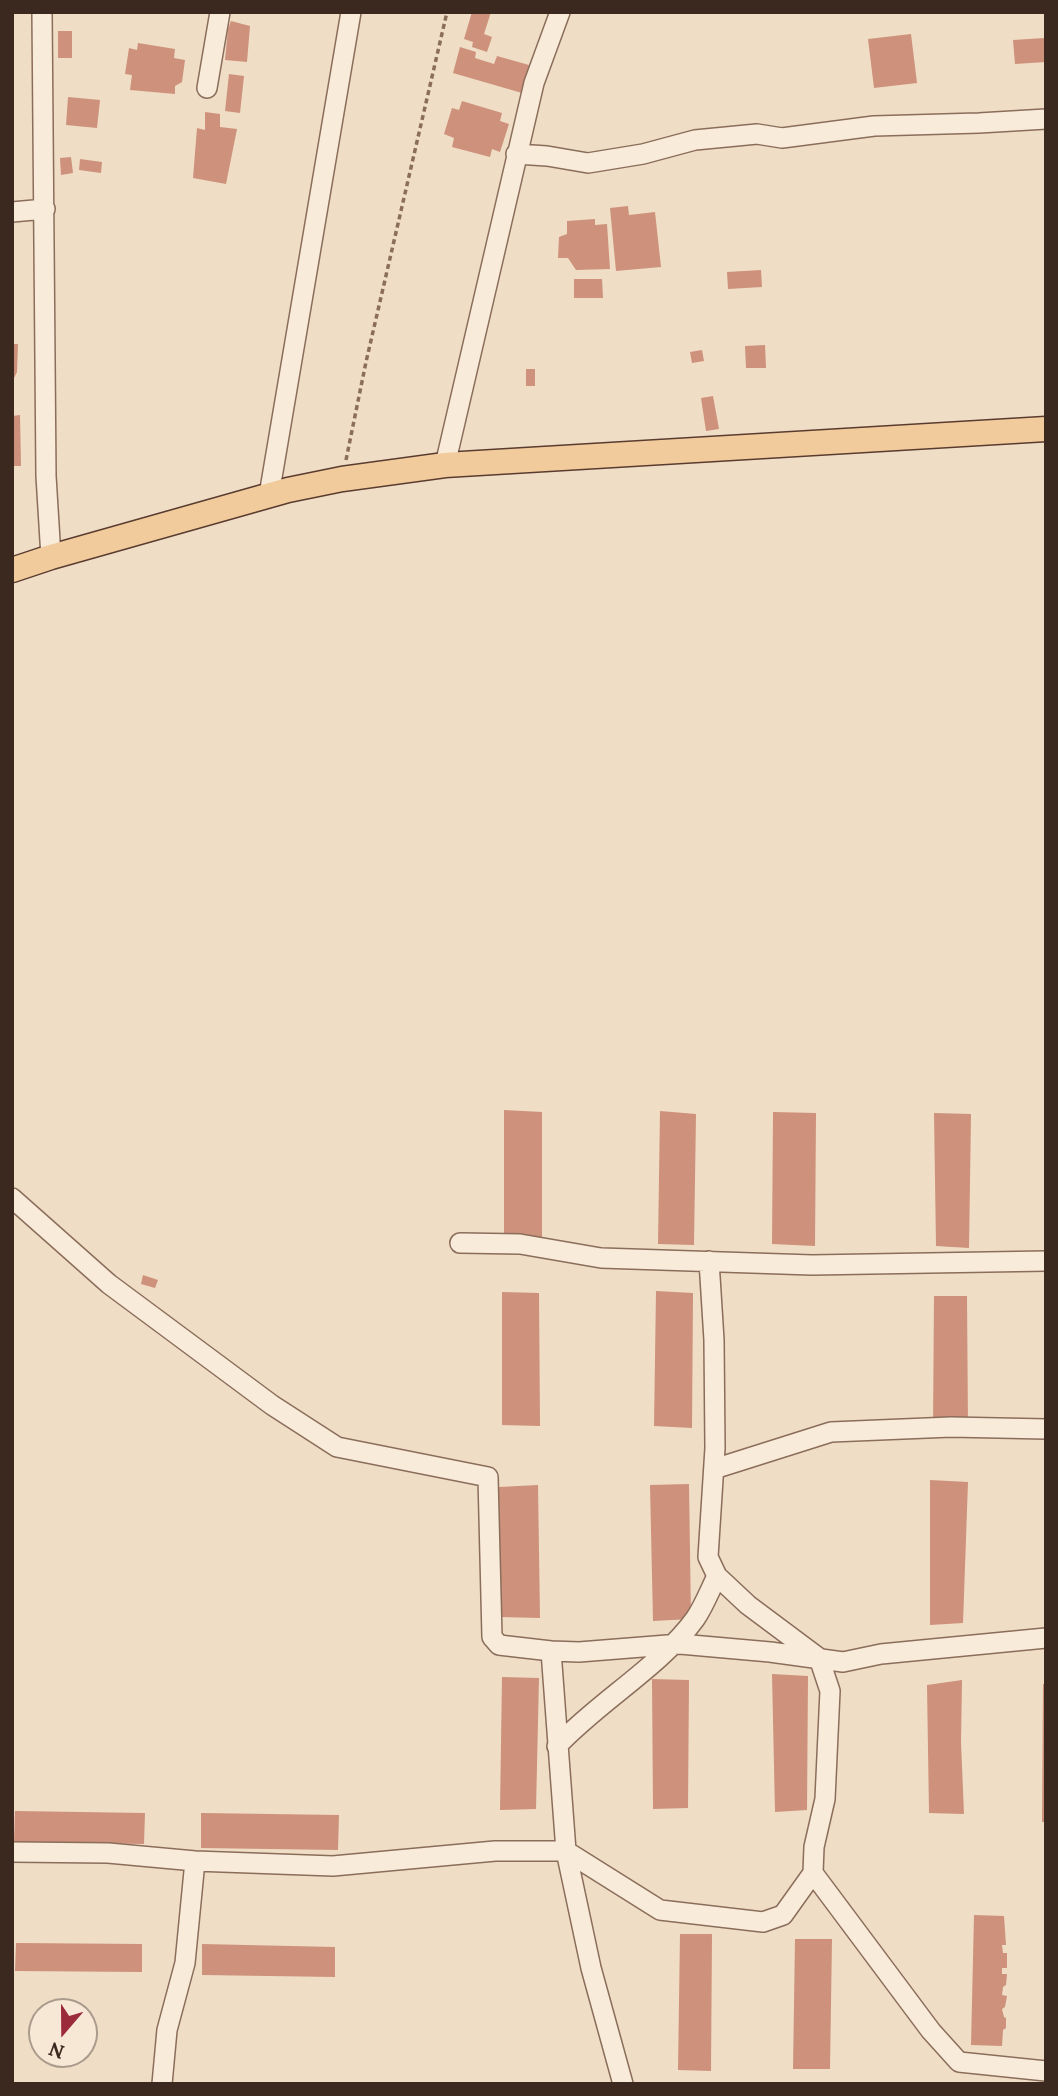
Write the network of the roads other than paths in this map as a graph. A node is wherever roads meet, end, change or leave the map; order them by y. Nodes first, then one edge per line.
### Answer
1 (42, 12) edge
2 (220, 12) edge
3 (351, 12) edge
4 (560, 12) edge
5 (207, 88) dead end
6 (1046, 119) edge
7 (516, 154) junction
8 (45, 209) junction
9 (12, 212) edge
10 (1046, 429) edge
11 (444, 465) junction
12 (269, 495) junction
13 (51, 557) junction
14 (12, 570) edge
15 (12, 1198) edge
16 (460, 1243) dead end
17 (709, 1261) junction
18 (1046, 1261) edge
19 (1046, 1429) edge
20 (714, 1469) junction
21 (717, 1576) junction
22 (1046, 1638) edge
23 (671, 1645) junction
24 (551, 1651) junction
25 (819, 1658) junction
26 (557, 1746) junction
27 (12, 1852) edge
28 (566, 1852) junction
29 (195, 1861) junction
30 (813, 1874) junction
31 (1046, 2071) edge
32 (162, 2084) edge
33 (623, 2084) edge

1 - 8 street
2 - 5 street
3 - 12 street
4 - 7 street
6 - 7 street
7 - 11 street
8 - 9 street
8 - 13 street
10 - 11 main road
11 - 12 main road
12 - 13 main road
13 - 14 main road
15 - 24 street
16 - 17 street
17 - 18 street
17 - 20 street
19 - 20 street
20 - 21 street
21 - 23 street
21 - 25 street
22 - 25 street
23 - 24 street
23 - 25 street
23 - 26 street
24 - 26 street
25 - 30 street
26 - 28 street
27 - 29 street
28 - 29 street
28 - 30 street
28 - 33 street
29 - 32 street
30 - 31 street

